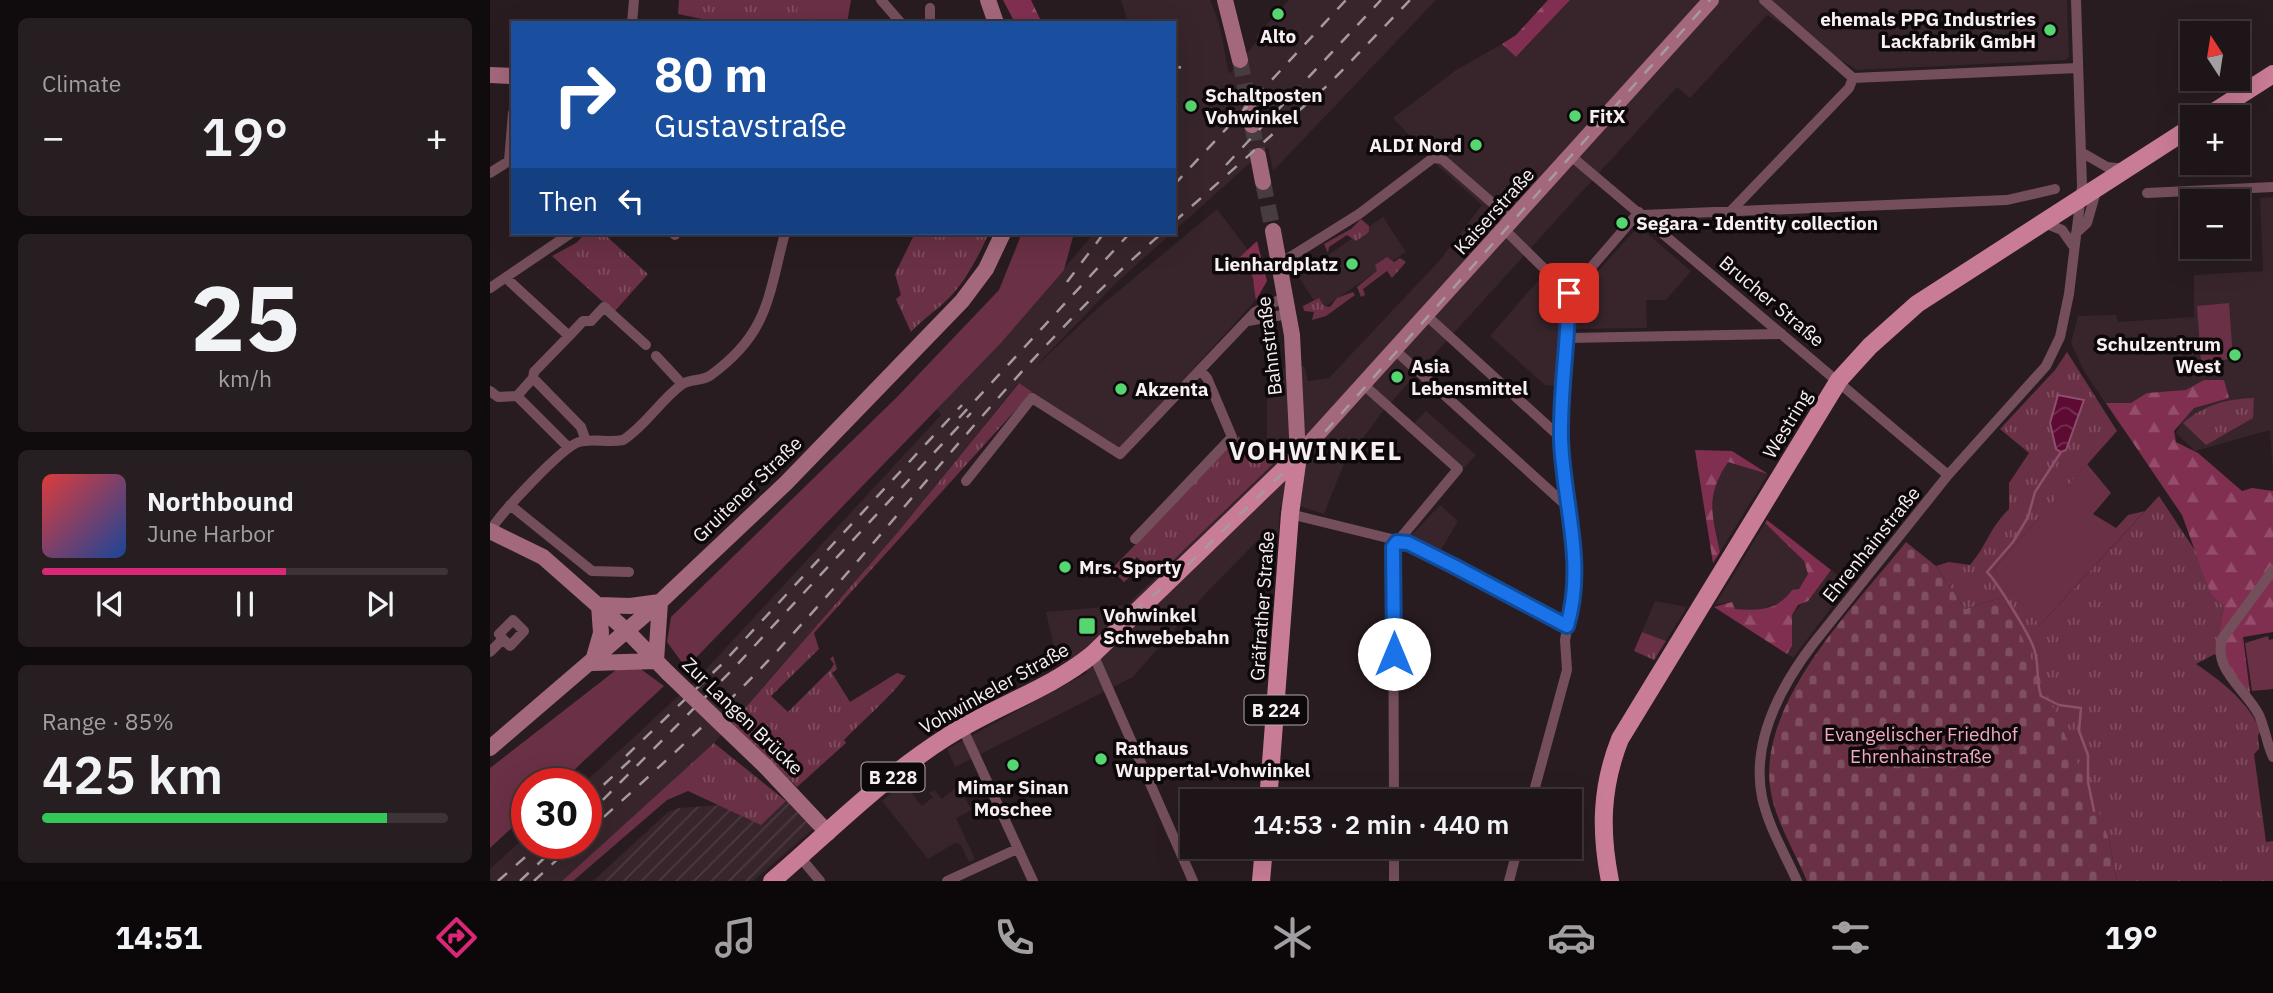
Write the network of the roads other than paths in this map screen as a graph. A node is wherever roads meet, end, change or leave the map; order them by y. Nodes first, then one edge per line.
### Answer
1 (634, 0) edge
2 (881, 0) edge
3 (988, 0) edge
4 (1225, 0) edge
5 (1711, 0) edge
6 (1764, 0) edge
7 (2076, 0) edge
8 (930, 8) dead end
9 (632, 21) edge
10 (899, 21) edge
11 (930, 21) edge
12 (995, 21) edge
13 (1240, 60) tunnel mouth
14 (490, 66) edge
15 (511, 67) edge
16 (2078, 68) junction
17 (2273, 74) edge
18 (490, 75) edge
19 (511, 76) edge
20 (1853, 78) junction
21 (2225, 105) edge
22 (2180, 134) edge
23 (511, 137) edge
24 (2081, 152) junction
25 (1258, 156) tunnel mouth
26 (1571, 156) junction
27 (2127, 169) junction
28 (490, 173) edge
29 (1263, 182) tunnel mouth
30 (2273, 187) edge
31 (2097, 188) junction
32 (2055, 189) dead end
33 (2147, 193) dead end
34 (2081, 198) junction
35 (1729, 213) junction
36 (1641, 214) junction
37 (2042, 222) junction
38 (1509, 225) junction
39 (1273, 231) tunnel mouth
40 (2076, 233) junction
41 (568, 235) edge
42 (785, 235) edge
43 (1002, 235) edge
44 (2075, 247) junction
45 (1279, 264) junction
46 (506, 278) junction
47 (490, 288) edge
48 (1569, 293) junction
49 (1285, 297) junction
50 (1288, 314) junction
51 (1427, 316) junction
52 (1248, 321) junction
53 (1782, 334) junction
54 (569, 336) junction
55 (1568, 338) junction
56 (646, 345) dead end
57 (1396, 351) junction
58 (656, 356) dead end
59 (1200, 370) junction
60 (533, 378) junction
61 (1839, 380) junction
62 (682, 384) junction
63 (1364, 386) junction
64 (490, 391) edge
65 (517, 396) junction
66 (1561, 438) junction
67 (586, 441) junction
68 (568, 447) junction
69 (1298, 456) junction
70 (1948, 475) junction
71 (966, 481) dead end
72 (510, 505) junction
73 (1570, 509) junction
74 (1290, 514) junction
75 (492, 535) edge
76 (1135, 538) dead end
77 (1397, 542) junction
78 (2273, 570) edge
79 (629, 572) dead end
80 (660, 602) junction
81 (598, 605) junction
82 (1567, 626) junction
83 (628, 632) junction
84 (503, 639) dead end
85 (490, 652) edge
86 (1093, 654) junction
87 (593, 663) junction
88 (662, 667) junction
89 (962, 727) junction
90 (490, 748) edge
91 (2273, 757) edge
92 (1269, 789) edge
93 (1394, 789) edge
94 (1535, 789) edge
95 (828, 833) junction
96 (1017, 849) junction
97 (800, 857) junction
98 (1264, 859) edge
99 (1394, 859) edge
100 (1515, 859) edge
101 (772, 881) edge
102 (820, 881) edge
103 (947, 881) edge
104 (1033, 881) edge
105 (1193, 881) edge
106 (1261, 881) edge
107 (1394, 881) edge
108 (1509, 881) edge
109 (1610, 881) edge
110 (1797, 881) edge

1 - 9 street
2 - 10 street
3 - 12 main road
4 - 13 main road
5 - 26 main road, Kaiserstraße / B 228
6 - 20 street
7 - 16 street, Ehrenhainstraße
8 - 11 street
14 - 15 main road
16 - 20 street
16 - 24 street, Ehrenhainstraße
17 - 21 main road
18 - 19 main road
20 - 35 street
22 - 27 main road, Westring
23 - 28 street
24 - 27 street
24 - 34 street, Ehrenhainstraße
25 - 29 main road
26 - 36 street, Brucher Straße
26 - 38 main road, Kaiserstraße / B 228
27 - 31 main road, Westring
30 - 33 street
31 - 34 main road, Westring
31 - 40 street, Ehrenhainstraße
32 - 35 street
34 - 37 main road, Westring
34 - 40 street, Ehrenhainstraße
35 - 36 street
36 - 48 street
36 - 53 street, Brucher Straße
37 - 44 street
37 - 61 main road, Westring
38 - 45 street
38 - 48 street
38 - 51 main road, Kaiserstraße / B 228
39 - 45 main road, Bahnstraße
40 - 44 street, Ehrenhainstraße
41 - 46 street
42 - 62 street
43 - 80 main road, Gruitener Straße
44 - 70 street, Ehrenhainstraße
45 - 49 main road, Bahnstraße
46 - 47 street
46 - 54 street
48 - 55 street
49 - 50 main road, Bahnstraße
49 - 52 street
50 - 52 street
50 - 69 main road, Bahnstraße
51 - 57 main road, Kaiserstraße / B 228
51 - 66 street
52 - 59 street
53 - 55 street
53 - 61 street, Brucher Straße
54 - 56 street
54 - 60 street
55 - 66 street
57 - 63 main road, Kaiserstraße / B 228
57 - 73 street
58 - 62 street
59 - 71 street
59 - 76 street
60 - 65 street
60 - 67 street
61 - 70 street, Brucher Straße
61 - 109 main road, Westring
62 - 67 street
63 - 69 main road, Kaiserstraße / B 228
63 - 77 street
64 - 65 street
65 - 68 street
66 - 73 street
67 - 68 street
68 - 72 street
69 - 74 main road, Gräfrather Straße
69 - 86 main road, Vohwinkeler Straße / B 228
70 - 110 street, Ehrenhainstraße
72 - 75 street
72 - 79 street
73 - 82 street
74 - 77 street
74 - 92 main road, Gräfrather Straße / B 224
75 - 81 main road, Zur Langen Brücke
77 - 82 street
77 - 93 street
78 - 91 street
80 - 81 main road
80 - 83 main road, Gruitener Straße
80 - 88 main road
81 - 83 main road, Zur Langen Brücke
81 - 87 main road
82 - 94 street
83 - 87 main road, Gruitener Straße
83 - 88 main road, Zur Langen Brücke
84 - 85 street
86 - 89 main road, Vohwinkeler Straße / B 228
86 - 105 street
87 - 88 main road
87 - 90 main road, Gruitener Straße
88 - 95 main road, Zur Langen Brücke, bridge
89 - 95 main road, Vohwinkeler Straße / B 228
89 - 96 street
95 - 97 main road, Vohwinkeler Straße / B 228
96 - 103 street
96 - 104 street
97 - 101 main road, Vohwinkeler Straße / B 228
97 - 102 street
98 - 106 main road
99 - 107 street
100 - 108 street

